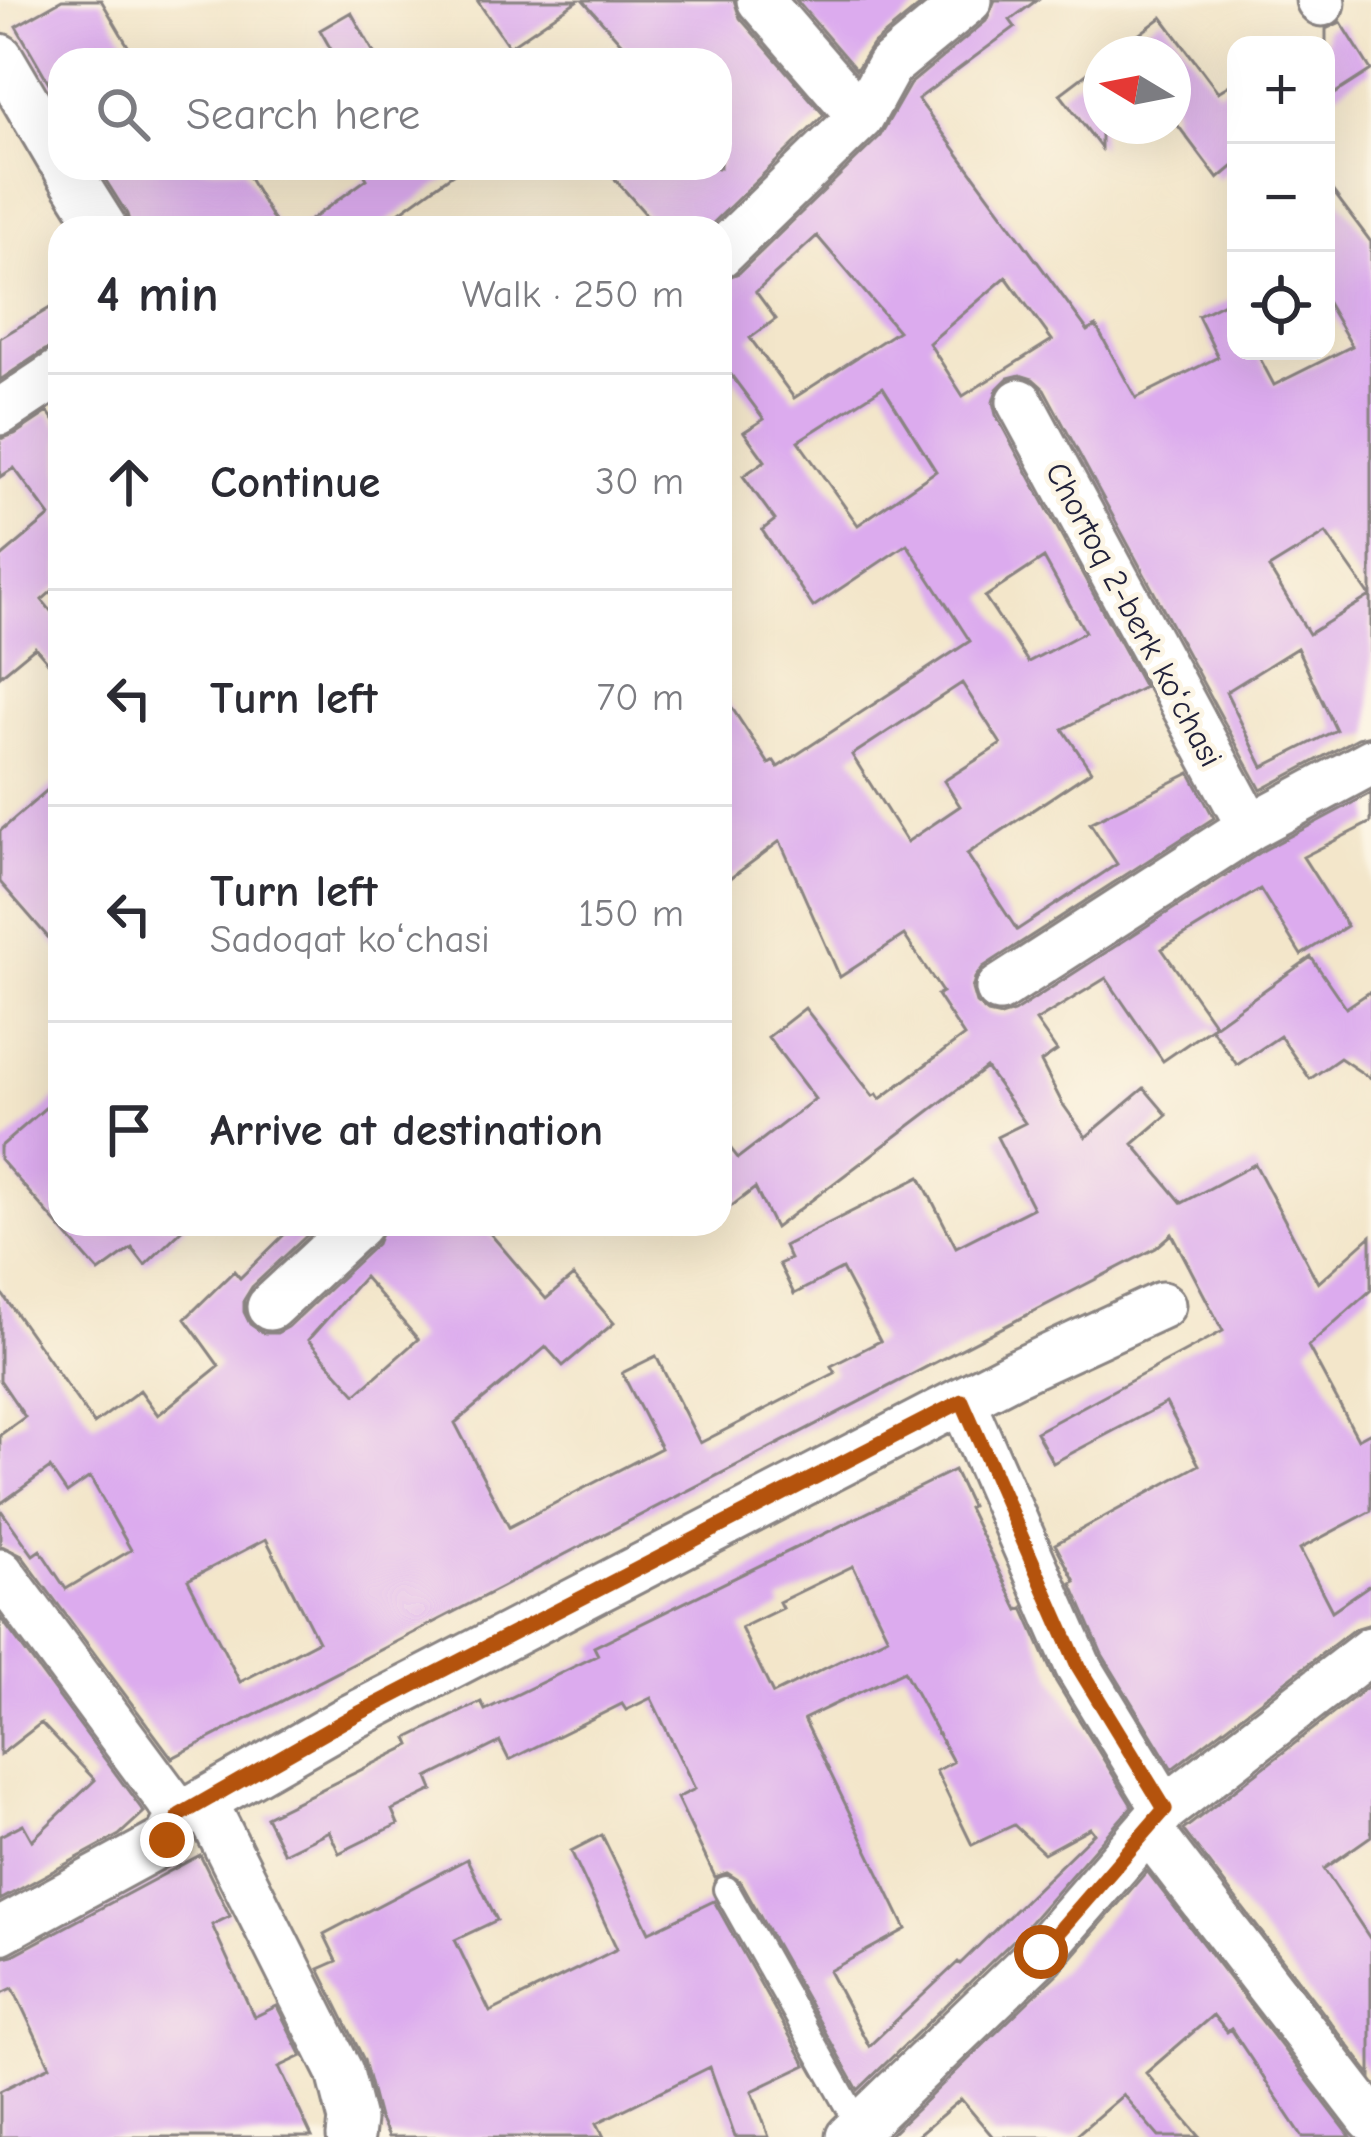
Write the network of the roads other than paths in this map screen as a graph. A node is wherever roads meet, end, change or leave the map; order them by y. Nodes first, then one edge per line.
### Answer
1 (760, 0) edge
2 (969, 0) edge
3 (0, 57) edge
4 (860, 117) junction
5 (15, 120) edge
6 (48, 149) edge
7 (74, 180) edge
8 (96, 216) edge
9 (732, 242) edge
10 (48, 380) edge
11 (1020, 402) dead end
12 (0, 412) edge
13 (1371, 762) edge
14 (1250, 826) junction
15 (999, 989) dead end
16 (346, 1236) edge
17 (1162, 1305) dead end
18 (270, 1307) dead end
19 (962, 1401) junction
20 (0, 1572) edge
21 (1371, 1650) edge
22 (192, 1808) junction
23 (1157, 1820) junction
24 (726, 1889) dead end
25 (0, 1931) edge
26 (1371, 2119) edge
27 (854, 2131) edge
28 (350, 2137) edge

1 - 4 street
2 - 4 street
3 - 5 street
4 - 9 street
5 - 6 street
7 - 8 street
10 - 12 street
11 - 14 street, Chortoq 2-berk koʻchasi
13 - 14 street
14 - 15 street
16 - 18 street
17 - 19 street
19 - 22 street
19 - 23 street
20 - 22 street
21 - 23 street
22 - 25 street
22 - 28 street
23 - 26 street
23 - 27 street
24 - 27 lane

